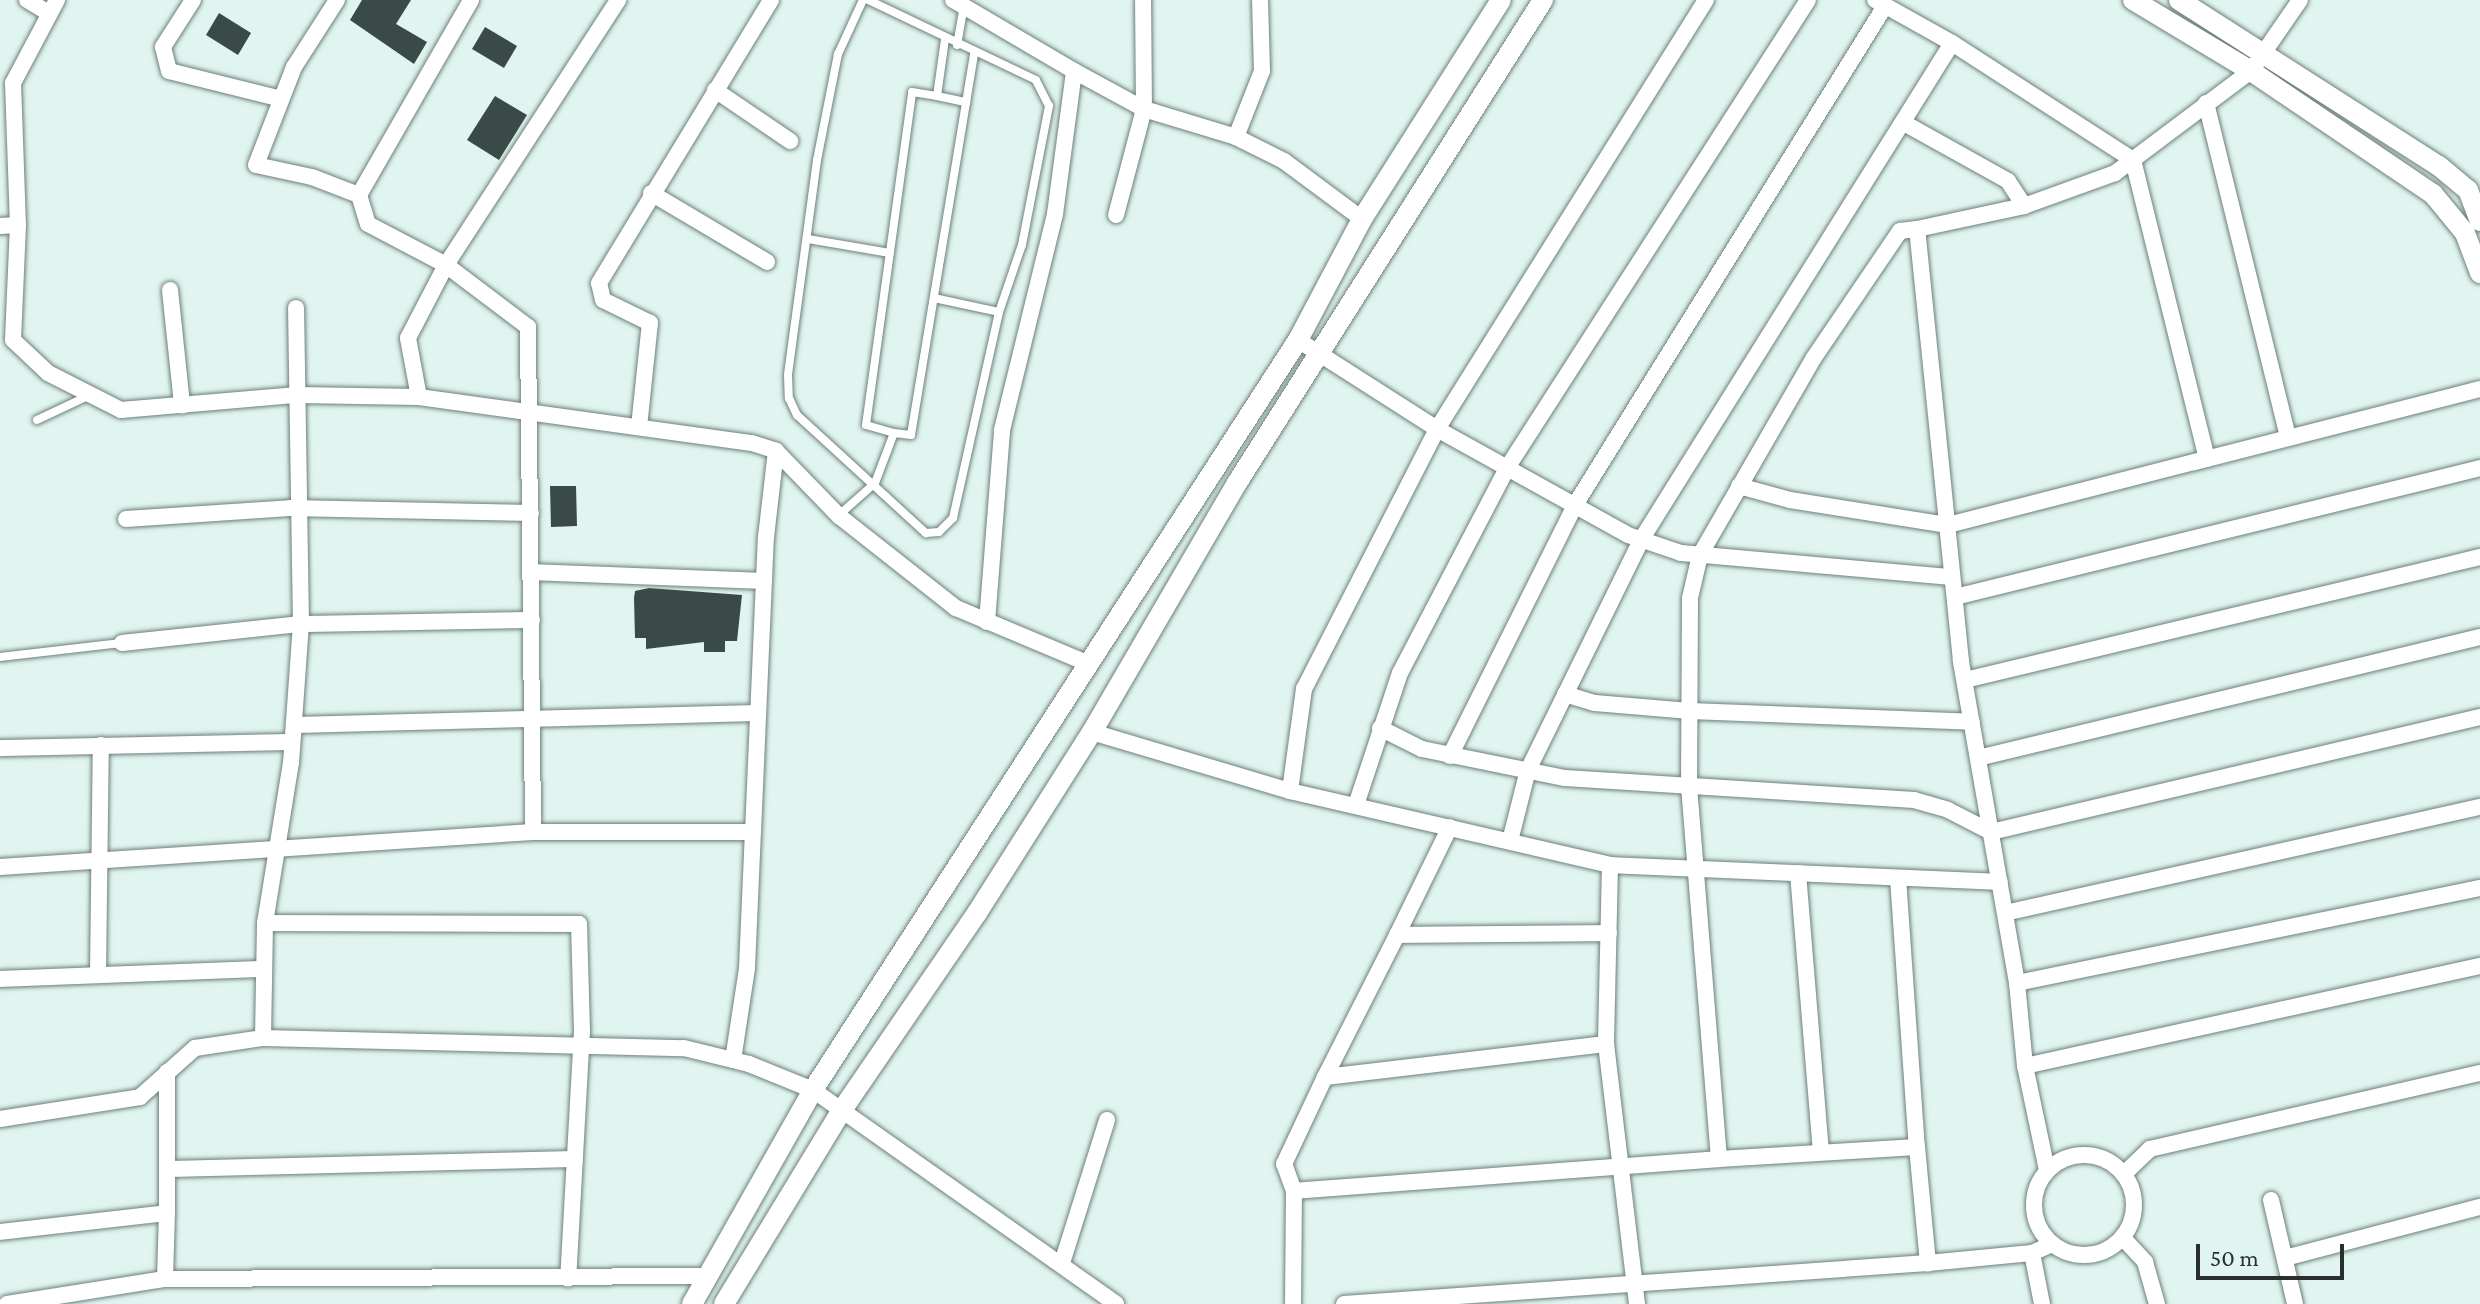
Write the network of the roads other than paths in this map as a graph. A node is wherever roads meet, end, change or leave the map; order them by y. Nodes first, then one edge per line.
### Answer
1 (27, 0) edge
2 (193, 0) edge
3 (337, 0) edge
4 (471, 0) edge
5 (618, 0) edge
6 (771, 0) edge
7 (866, 0) edge
8 (1143, 0) edge
9 (1260, 0) edge
10 (1501, 0) edge
11 (1543, 0) edge
12 (1706, 0) edge
13 (1808, 0) edge
14 (2133, 0) edge
15 (2179, 0) edge
16 (2300, 0) edge
17 (961, 2) edge
18 (1880, 3) edge
19 (53, 6) edge
20 (945, 39) junction
21 (1952, 43) junction
22 (957, 45) junction
23 (974, 54) junction
24 (2263, 54) junction
25 (1074, 71) junction
26 (2251, 71) junction
27 (715, 90) junction
28 (937, 96) junction
29 (281, 99) junction
30 (966, 102) junction
31 (2206, 103) junction
32 (1144, 109) junction
33 (8, 112) edge
34 (1904, 123) junction
35 (1236, 137) junction
36 (790, 141) dead end
37 (2133, 160) junction
38 (651, 193) junction
39 (359, 195) junction
40 (2024, 206) junction
41 (1116, 215) dead end
42 (1362, 219) junction
43 (2480, 221) edge
44 (18, 225) junction
45 (0, 226) edge
46 (1917, 229) junction
47 (808, 239) junction
48 (890, 253) junction
49 (767, 262) dead end
50 (446, 265) junction
51 (2480, 273) edge
52 (170, 290) dead end
53 (934, 298) junction
54 (296, 308) dead end
55 (999, 312) junction
56 (6, 340) edge
57 (1298, 340) junction
58 (1322, 356) junction
59 (2480, 389) edge
60 (90, 394) junction
61 (297, 395) junction
62 (419, 397) junction
63 (182, 405) junction
64 (530, 411) junction
65 (37, 420) dead end
66 (639, 427) junction
67 (1437, 429) junction
68 (894, 433) junction
69 (2288, 438) junction
70 (776, 451) junction
71 (2207, 459) junction
72 (1507, 468) junction
73 (2480, 468) edge
74 (875, 483) junction
75 (1739, 486) junction
76 (1575, 505) junction
77 (299, 508) junction
78 (531, 513) junction
79 (839, 516) junction
80 (126, 519) dead end
81 (1948, 525) junction
82 (1641, 540) junction
83 (1700, 555) junction
84 (2480, 557) edge
85 (531, 572) junction
86 (1952, 577) junction
87 (764, 581) junction
88 (1955, 597) junction
89 (532, 620) junction
90 (987, 622) junction
91 (301, 624) junction
92 (2480, 637) edge
93 (122, 643) joint
94 (0, 657) edge
95 (1087, 663) junction
96 (1965, 680) junction
97 (1565, 694) junction
98 (1690, 711) junction
99 (758, 713) junction
100 (532, 716) junction
101 (2480, 717) edge
102 (1972, 722) junction
103 (294, 725) junction
104 (1380, 728) junction
105 (1092, 732) junction
106 (292, 742) junction
107 (101, 745) junction
108 (0, 748) edge
109 (1450, 756) junction
110 (1978, 758) junction
111 (1528, 770) junction
112 (1689, 788) junction
113 (1290, 791) junction
114 (1356, 805) junction
115 (2480, 807) edge
116 (1450, 827) junction
117 (533, 832) junction
118 (753, 832) junction
119 (1991, 832) junction
120 (1510, 841) junction
121 (277, 845) junction
122 (103, 862) junction
123 (1610, 865) junction
124 (0, 867) edge
125 (1697, 868) junction
126 (1798, 873) junction
127 (1898, 878) junction
128 (2000, 882) junction
129 (2480, 888) edge
130 (2005, 913) junction
131 (265, 923) junction
132 (1609, 933) junction
133 (1397, 935) junction
134 (2480, 966) edge
135 (264, 969) junction
136 (98, 975) junction
137 (0, 979) edge
138 (2017, 983) junction
139 (263, 1038) junction
140 (581, 1042) junction
141 (1606, 1044) junction
142 (733, 1060) junction
143 (2025, 1066) junction
144 (167, 1072) junction
145 (2480, 1073) edge
146 (1325, 1077) junction
147 (813, 1090) junction
148 (842, 1110) junction
149 (0, 1119) edge
150 (1107, 1120) dead end
151 (1917, 1147) junction
152 (1821, 1152) junction
153 (575, 1159) junction
154 (1719, 1159) junction
155 (168, 1169) junction
156 (1617, 1169) junction
157 (2047, 1170) junction
158 (2125, 1173) junction
159 (1294, 1191) junction
160 (2271, 1200) dead end
161 (2480, 1207) edge
162 (167, 1213) junction
163 (0, 1232) edge
164 (2123, 1238) junction
165 (2052, 1244) junction
166 (2032, 1253) junction
167 (2285, 1258) junction
168 (1062, 1263) junction
169 (1928, 1263) junction
170 (706, 1276) junction
171 (165, 1279) junction
172 (568, 1279) junction
173 (1633, 1283) junction
174 (7, 1304) edge
175 (692, 1304) edge
176 (724, 1304) edge
177 (1116, 1304) edge
178 (1293, 1304) edge
179 (1344, 1304) edge
180 (1637, 1304) edge
181 (2042, 1304) edge
182 (2157, 1304) edge
183 (2295, 1304) edge

1 - 19 street
2 - 29 street
3 - 29 street
4 - 39 street
5 - 50 street
6 - 27 street
7 - 20 lane
7 - 47 lane
8 - 32 street
9 - 35 street
10 - 42 street
11 - 58 street
12 - 67 street
13 - 72 street
14 - 26 street
15 - 24 street
16 - 24 street
17 - 22 lane
17 - 25 street
18 - 21 street
18 - 76 street
19 - 33 street
20 - 22 lane
20 - 28 lane
21 - 34 street
21 - 37 street
22 - 23 lane
23 - 30 lane
23 - 55 lane
24 - 26 street
24 - 43 street
25 - 32 street
25 - 90 street
26 - 31 street
26 - 51 street
27 - 36 street
27 - 38 street
28 - 30 lane
28 - 48 lane
29 - 39 street
30 - 53 lane
31 - 37 street
31 - 69 street
32 - 35 street
32 - 41 street
33 - 44 street
34 - 40 street
34 - 82 street
35 - 42 street
37 - 40 street
37 - 71 street
38 - 49 street
38 - 66 street
39 - 50 street
40 - 46 street
42 - 57 street
44 - 45 street
44 - 56 street
46 - 75 street
46 - 81 street
47 - 48 lane
47 - 74 lane
48 - 68 lane
50 - 62 street
50 - 64 street
52 - 63 street
53 - 55 lane
53 - 68 lane
54 - 61 street
55 - 74 lane
56 - 60 street
57 - 58 street
57 - 95 street
58 - 67 street
58 - 105 street
59 - 69 street
60 - 63 street
60 - 65 lane
61 - 62 street
61 - 63 street
61 - 77 street
62 - 64 street
64 - 66 street
64 - 78 street
66 - 70 street
67 - 72 street
67 - 113 street
68 - 74 lane
69 - 71 street
70 - 79 street
70 - 87 street
71 - 81 street
72 - 76 street
72 - 104 street
73 - 88 street
74 - 79 lane
75 - 81 street
75 - 83 street
76 - 82 street
76 - 109 street
77 - 78 street
77 - 80 street
77 - 91 street
78 - 85 street
79 - 90 street
81 - 86 street
82 - 83 street
82 - 97 street
83 - 86 street
83 - 98 street
84 - 96 street
85 - 87 street
85 - 89 street
86 - 88 street
87 - 99 street
88 - 96 street
89 - 91 street
89 - 100 street
90 - 95 street
91 - 93 street
91 - 103 street
92 - 110 street
93 - 94 lane
95 - 147 street
96 - 102 street
97 - 98 street
97 - 111 street
98 - 102 street
98 - 112 street
99 - 100 street
99 - 118 street
100 - 103 street
100 - 117 street
101 - 119 street
102 - 110 street
103 - 106 street
104 - 109 street
104 - 114 street
105 - 113 street
105 - 148 street
106 - 107 street
106 - 121 street
107 - 108 street
107 - 122 street
109 - 111 street
110 - 119 street
111 - 112 street
111 - 120 street
112 - 119 street
112 - 125 street
113 - 114 street
114 - 116 street
115 - 130 street
116 - 120 street
116 - 133 street
117 - 118 street
117 - 121 street
118 - 142 street
119 - 128 street
120 - 123 street
121 - 122 street
121 - 131 street
122 - 124 street
122 - 136 street
123 - 125 street
123 - 132 street
125 - 126 street
125 - 154 street
126 - 127 street
126 - 152 street
127 - 128 street
127 - 151 street
128 - 130 street
129 - 138 street
130 - 138 street
131 - 135 street
131 - 140 street
132 - 133 street
132 - 141 street
133 - 146 street
134 - 143 street
135 - 136 street
135 - 139 street
136 - 137 street
138 - 143 street
139 - 140 street
139 - 144 street
140 - 142 street
140 - 153 street
141 - 146 street
141 - 156 street
142 - 147 street
143 - 157 street
144 - 149 street
144 - 155 street
145 - 158 street
146 - 159 street
147 - 148 street
147 - 170 street
148 - 168 street
148 - 176 street
150 - 168 street
151 - 152 street
151 - 169 street
152 - 154 street
153 - 155 street
153 - 172 street
154 - 156 street
155 - 162 street
156 - 159 street
156 - 173 street
157 - 158 street
157 - 165 street
158 - 164 street
159 - 178 street
160 - 167 street
161 - 167 street
162 - 163 street
162 - 171 street
164 - 165 street
164 - 182 street
165 - 166 street
166 - 169 street
166 - 181 street
167 - 183 street
168 - 177 street
169 - 173 street
170 - 172 street
170 - 175 street
171 - 172 street
171 - 174 street
173 - 179 street
173 - 180 street

